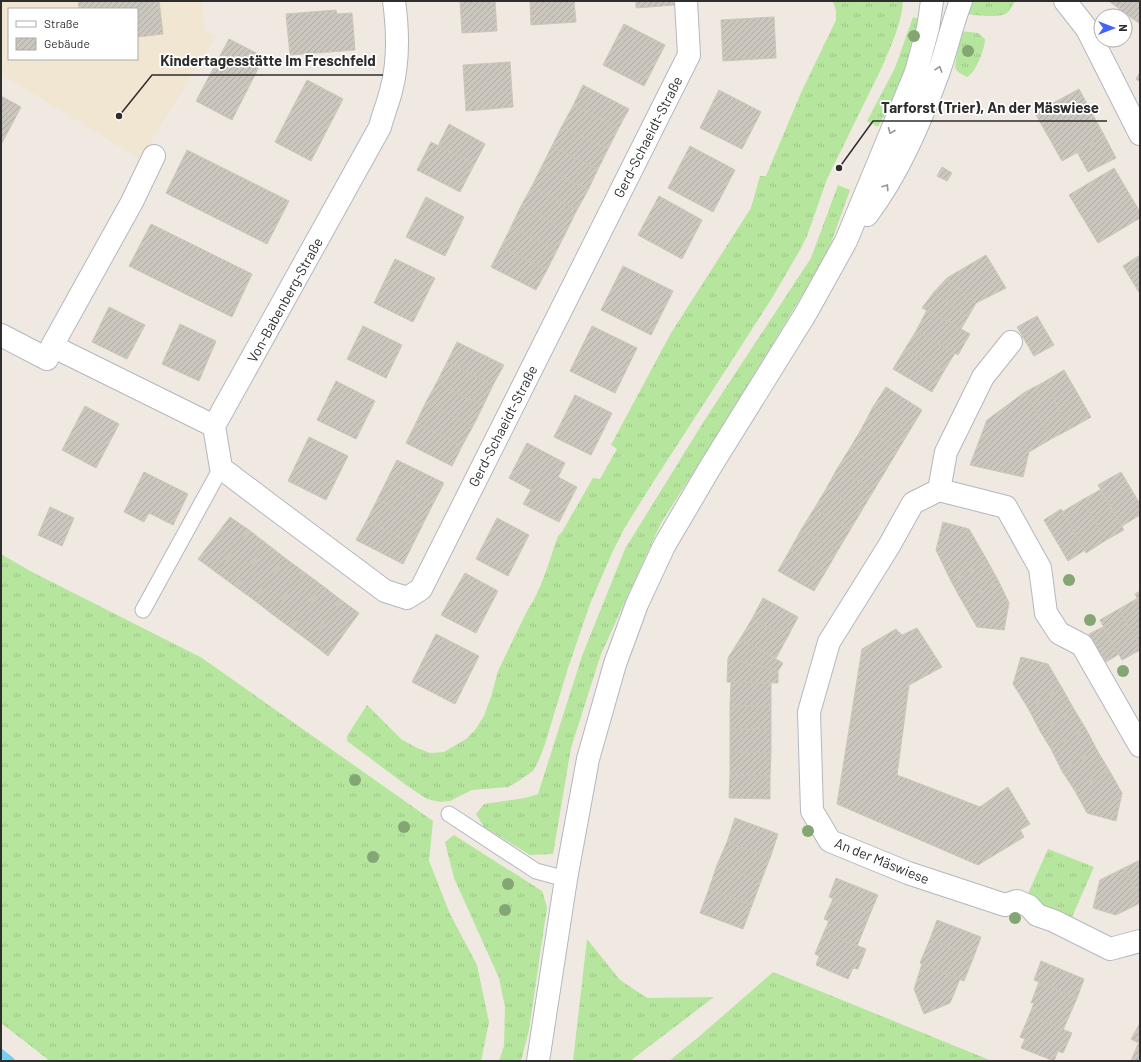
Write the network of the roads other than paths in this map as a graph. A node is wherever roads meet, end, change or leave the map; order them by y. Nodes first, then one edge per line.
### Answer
1 (394, 1) edge
2 (686, 1) edge
3 (932, 1) edge
4 (961, 1) edge
5 (1064, 1) edge
6 (1140, 133) edge
7 (154, 156) dead end
8 (846, 241) junction
9 (1, 335) edge
10 (1011, 342) dead end
11 (52, 346) junction
12 (214, 426) junction
13 (221, 468) junction
14 (939, 490) junction
15 (143, 610) dead end
16 (1140, 746) edge
17 (449, 814) dead end
18 (566, 879) junction
19 (1140, 941) edge
20 (538, 1061) edge

1 - 12 street, Von-Babenberg-Straße
2 - 13 street, Gerd-Schaeidt-Straße
3 -> 8 street
8 -> 4 street
5 - 6 street
7 - 11 street
8 - 18 street
9 - 11 street
10 - 14 street
11 - 12 street
12 - 13 street
13 - 15 lane
14 - 16 street
14 - 19 street, An der Mäswiese
17 - 18 lane
18 - 20 street

